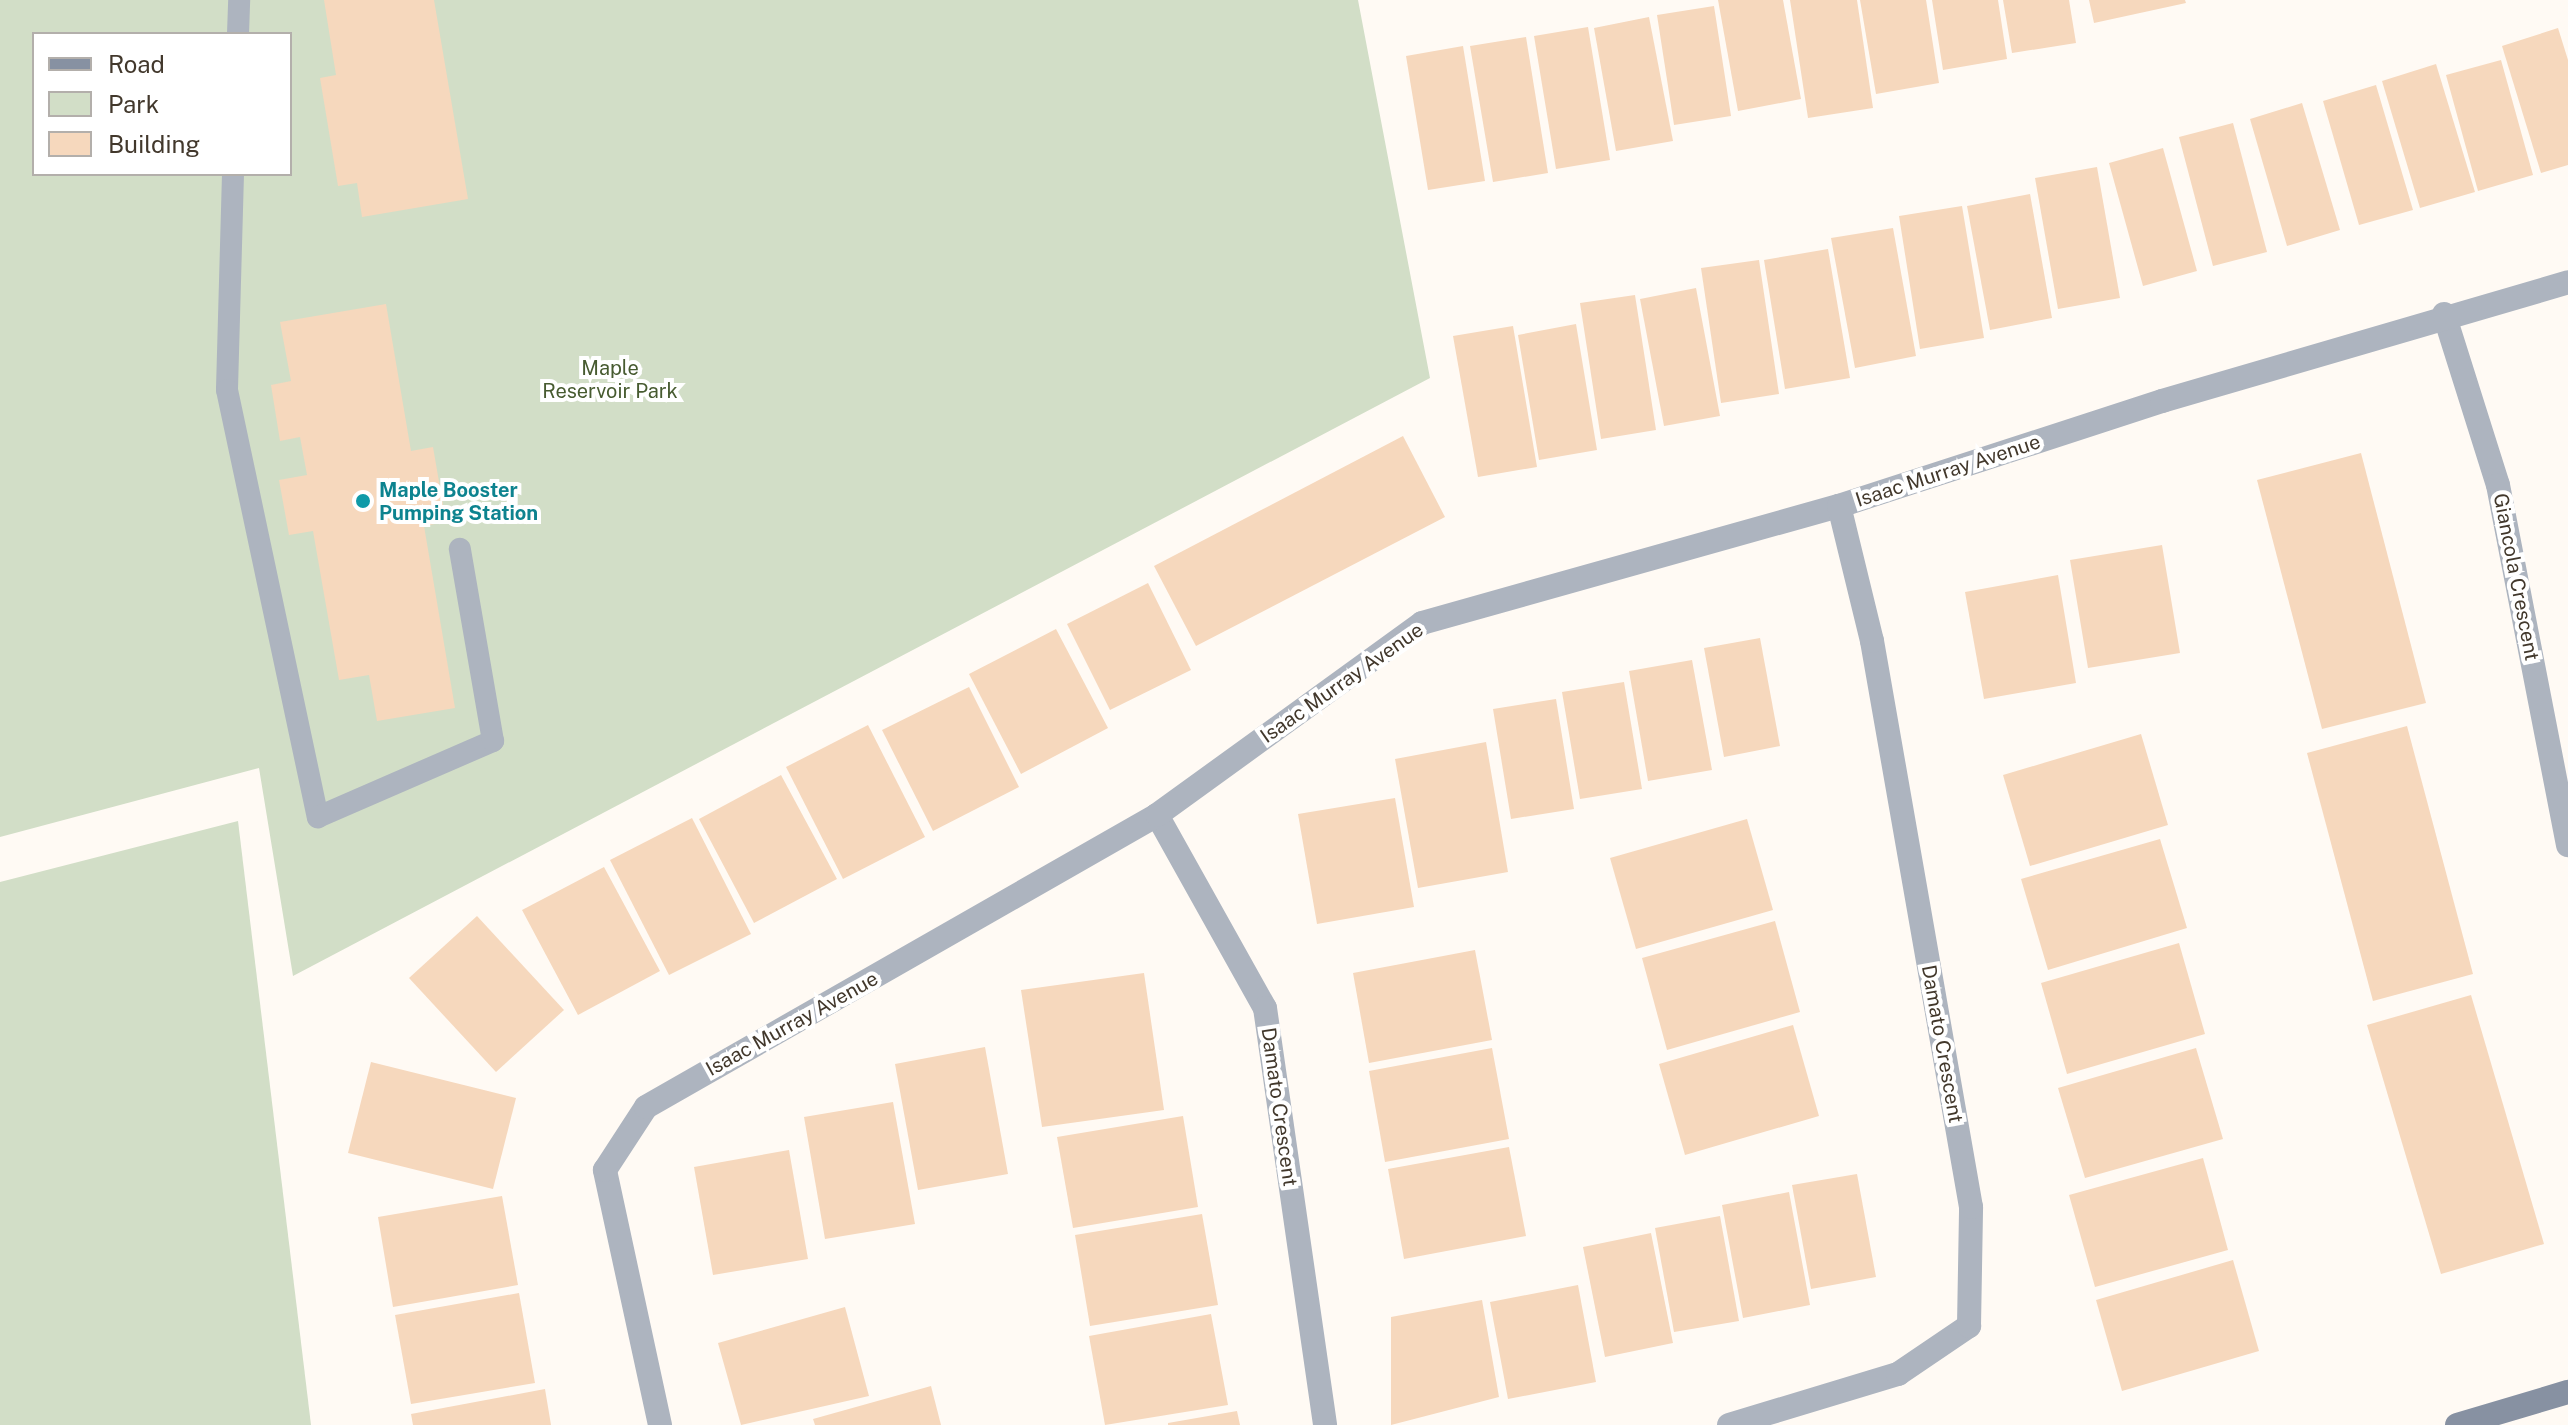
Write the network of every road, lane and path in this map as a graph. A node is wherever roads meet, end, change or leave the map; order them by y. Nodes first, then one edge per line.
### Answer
1 (239, 0) edge
2 (238, 32) edge
3 (233, 176) edge
4 (2568, 282) edge
5 (2444, 314) junction
6 (1839, 506) junction
7 (460, 549) dead end
8 (1157, 815) junction
9 (2568, 845) edge
10 (2568, 1392) edge
11 (660, 1425) edge
12 (1325, 1425) edge
13 (1729, 1425) edge
14 (2457, 1425) edge

1 - 2 lane
3 - 7 lane
4 - 5 street, Isaac Murray Avenue
5 - 6 street, Isaac Murray Avenue
5 - 9 street, Giancola Crescent
6 - 8 street, Isaac Murray Avenue
6 - 13 street, Damato Crescent
8 - 11 street, Isaac Murray Avenue
8 - 12 street, Damato Crescent
10 - 14 main road

